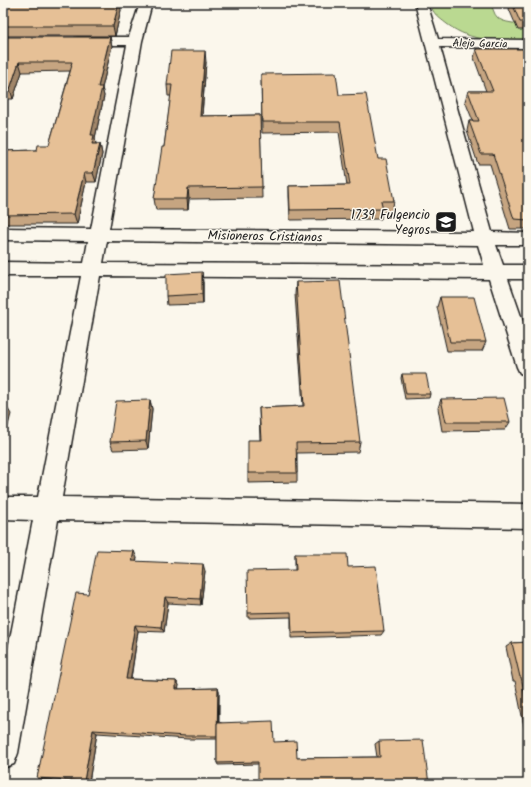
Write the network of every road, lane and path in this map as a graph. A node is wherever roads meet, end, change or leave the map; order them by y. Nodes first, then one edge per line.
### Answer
1 (146, 3) edge
2 (421, 3) edge
3 (65, 41) edge
4 (135, 41) junction
5 (432, 43) junction
6 (528, 44) edge
7 (3, 234) edge
8 (99, 235) junction
9 (484, 239) junction
10 (528, 239) edge
11 (3, 269) edge
12 (92, 270) junction
13 (528, 272) edge
14 (496, 273) junction
15 (528, 367) edge
16 (3, 508) edge
17 (48, 509) junction
18 (528, 516) edge
19 (3, 753) edge

1 - 4 street
2 - 5 street
3 - 4 street
4 - 8 street
5 - 6 street, Alejo Garcia
5 - 9 street
7 - 8 street, Misioneros Cristianos
8 - 9 street, Misioneros Cristianos
8 - 12 street
9 - 10 street, Misioneros Cristianos
9 - 14 street
11 - 12 street
12 - 14 street
12 - 17 street
13 - 14 street
14 - 15 street
16 - 17 street
17 - 18 street
17 - 19 street

